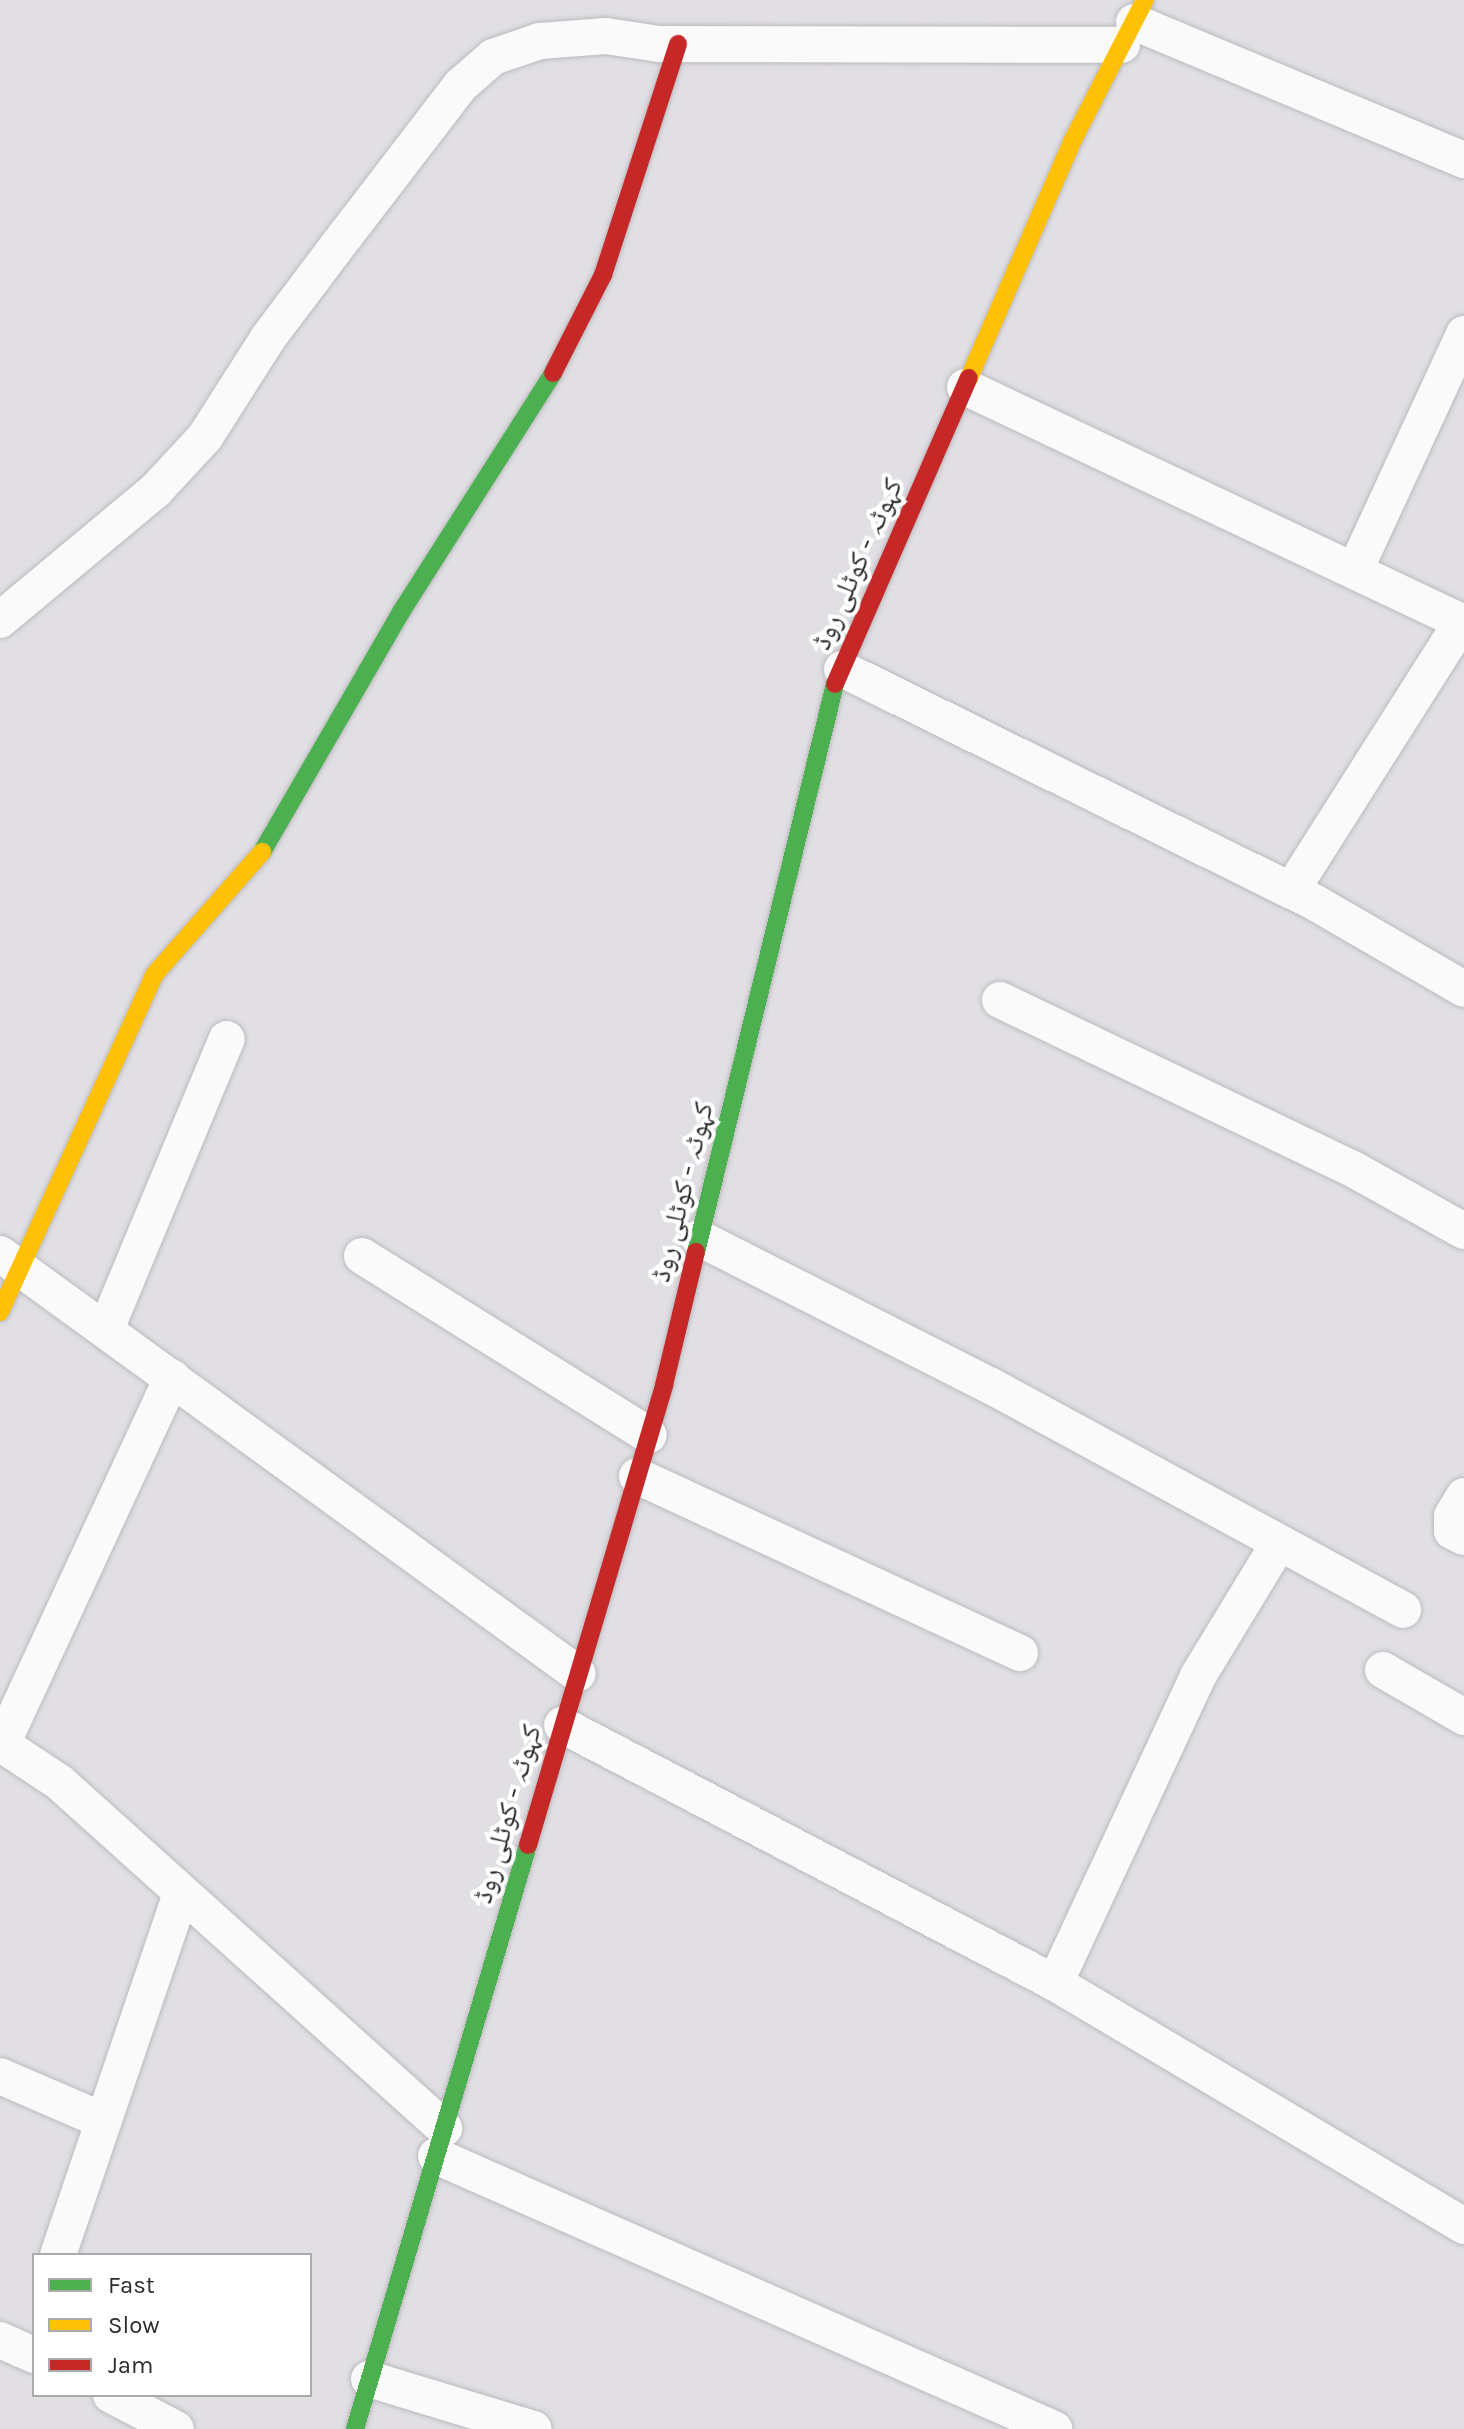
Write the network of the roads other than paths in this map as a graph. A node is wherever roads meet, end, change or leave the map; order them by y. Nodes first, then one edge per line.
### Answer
1 (1133, 22) edge
2 (678, 44) junction
3 (1464, 160) edge
4 (1464, 334) edge
5 (965, 387) junction
6 (1355, 570) junction
7 (0, 620) edge
8 (1463, 622) edge
9 (842, 669) junction
10 (1291, 891) junction
11 (1464, 989) edge
12 (1000, 1000) dead end
13 (227, 1039) dead end
14 (1464, 1231) edge
15 (699, 1238) junction
16 (362, 1256) dead end
17 (11, 1262) edge
18 (0, 1312) edge
19 (106, 1329) junction
20 (172, 1377) junction
21 (649, 1435) junction
22 (637, 1476) junction
23 (1464, 1496) edge
24 (1464, 1537) edge
25 (1279, 1543) junction
26 (1403, 1610) dead end
27 (1020, 1653) dead end
28 (1383, 1670) dead end
29 (578, 1674) junction
30 (1464, 1717) edge
31 (562, 1725) junction
32 (1, 1744) edge
33 (181, 1893) junction
34 (1055, 1983) junction
35 (0, 2076) edge
36 (104, 2121) junction
37 (440, 2142) junction
38 (1464, 2226) edge
39 (59, 2253) edge
40 (369, 2379) junction
41 (115, 2397) edge
42 (176, 2429) edge
43 (355, 2429) edge
44 (534, 2429) edge
45 (1054, 2429) edge

1 - 2 street
1 - 3 street
1 - 5 main road, کہوٹہ - کوٹلی روڈ
2 - 7 street
2 - 17 main road
4 - 6 street
5 - 6 street
5 - 9 main road, کہوٹہ - کوٹلی روڈ
6 - 8 street
8 - 10 street
9 - 10 street
9 - 15 main road, کہوٹہ - کوٹلی روڈ
10 - 11 street
12 - 14 street
13 - 19 street
15 - 21 main road, کہوٹہ - کوٹلی روڈ
15 - 25 street
16 - 21 street
17 - 18 main road
17 - 19 street
19 - 20 street
20 - 29 street
20 - 32 street
21 - 22 main road, کہوٹہ - کوٹلی روڈ
22 - 27 street
22 - 29 main road, کہوٹہ - کوٹلی روڈ
23 - 24 street
25 - 26 street
25 - 34 street
28 - 30 street
29 - 31 main road, کہوٹہ - کوٹلی روڈ
31 - 34 street
31 - 37 main road, کہوٹہ - کوٹلی روڈ
32 - 33 street
33 - 36 street
33 - 37 street
34 - 38 street
35 - 36 street
36 - 39 street
37 - 40 main road, کہوٹہ - کوٹلی روڈ
37 - 45 street
40 - 43 main road, کہوٹہ - کوٹلی روڈ
40 - 44 street
41 - 42 street

